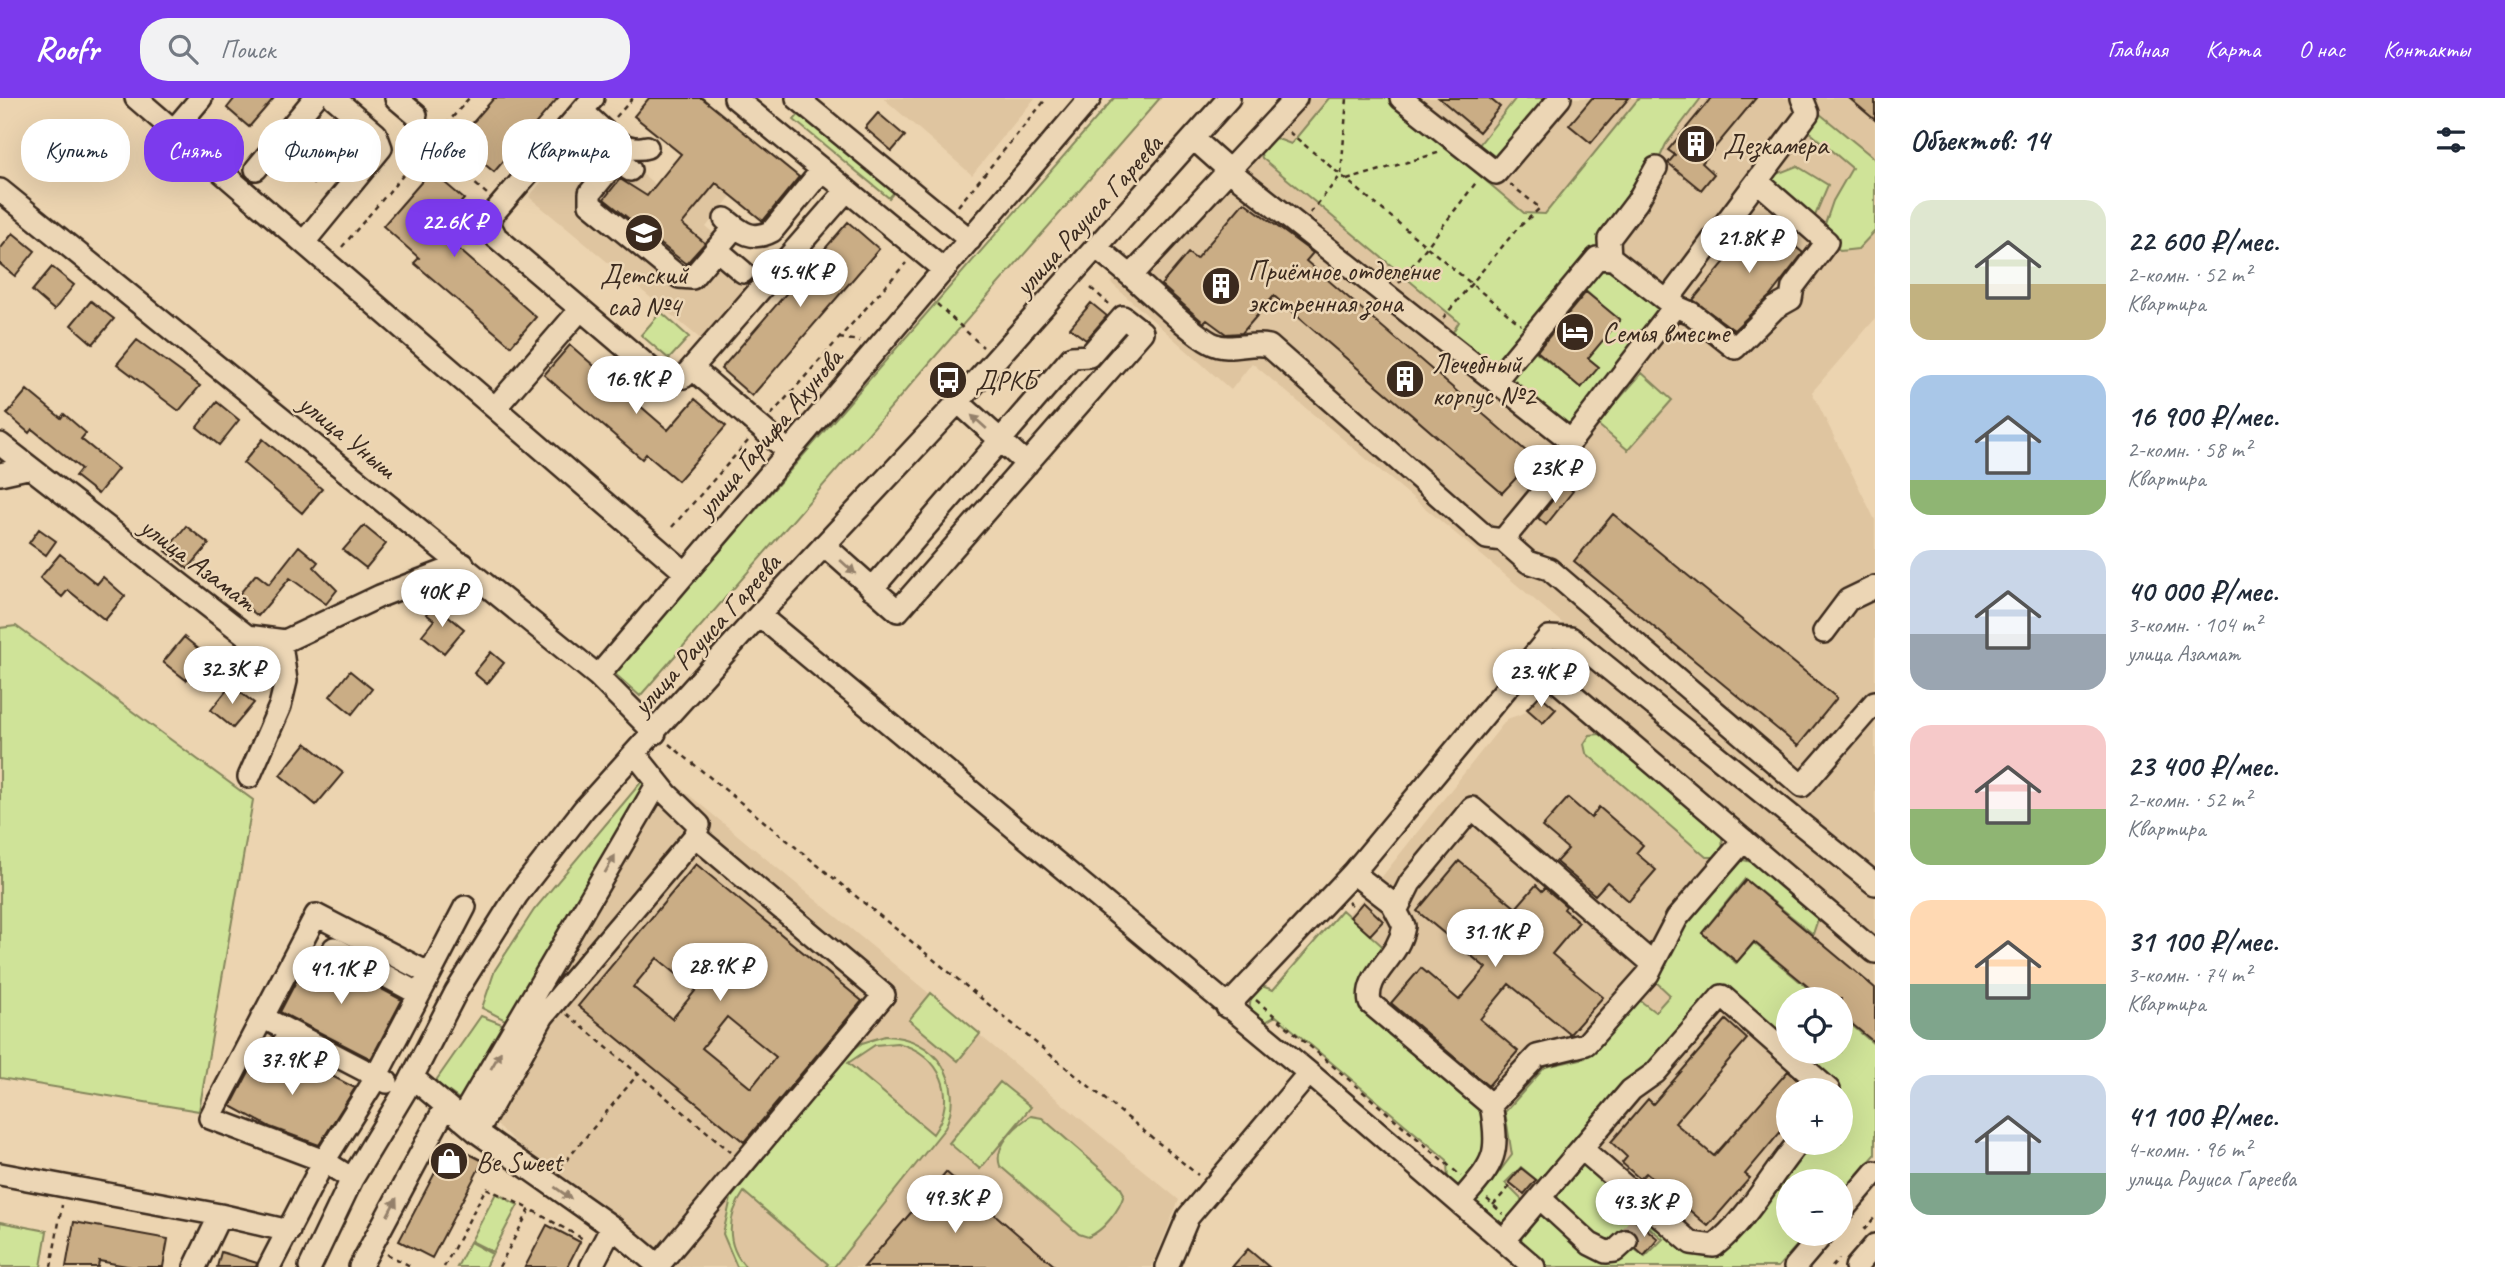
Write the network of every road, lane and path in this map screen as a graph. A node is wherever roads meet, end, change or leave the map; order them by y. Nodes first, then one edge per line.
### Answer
1 (136, 98) edge
2 (201, 98) edge
3 (315, 98) edge
4 (334, 98) edge
5 (396, 98) edge
6 (469, 98) edge
7 (633, 98) edge
8 (735, 98) edge
9 (797, 98) edge
10 (1047, 98) edge
11 (1090, 98) edge
12 (1229, 98) edge
13 (1296, 98) edge
14 (1347, 98) edge
15 (1401, 98) edge
16 (1560, 98) edge
17 (1802, 98) edge
18 (582, 111) edge
19 (416, 115) dead end
20 (161, 119) edge
21 (183, 119) edge
22 (452, 119) edge
23 (614, 119) edge
24 (1276, 121) junction
25 (1194, 139) junction
26 (1461, 146) junction
27 (647, 147) dead end
28 (632, 149) edge
29 (1656, 168) dead end
30 (256, 169) dead end
31 (822, 170) junction
32 (1492, 170) junction
33 (1231, 172) junction
34 (1341, 175) junction
35 (1347, 180) junction
36 (1757, 181) junction
37 (234, 182) edge
38 (398, 182) edge
39 (472, 182) edge
40 (0, 190) edge
41 (847, 190) junction
42 (500, 206) junction
43 (945, 220) junction
44 (1300, 226) junction
45 (970, 240) junction
46 (304, 242) junction
47 (1426, 246) junction
48 (342, 247) dead end
49 (1097, 248) junction
50 (716, 249) junction
51 (918, 249) junction
52 (1610, 259) junction
53 (944, 270) junction
54 (743, 272) dead end
55 (1131, 276) junction
56 (1470, 283) junction
57 (1091, 288) dead end
58 (1389, 297) junction
59 (934, 301) dead end
60 (1671, 303) junction
61 (580, 310) junction
62 (1123, 317) junction
63 (1432, 331) junction
64 (1532, 334) junction
65 (996, 359) junction
66 (692, 368) junction
67 (1494, 381) junction
68 (958, 402) junction
69 (495, 408) junction
70 (760, 427) junction
71 (1570, 441) junction
72 (1001, 442) junction
73 (0, 444) edge
74 (789, 452) junction
75 (1027, 464) junction
76 (27, 468) junction
77 (0, 474) edge
78 (672, 527) dead end
79 (1503, 540) junction
80 (824, 545) junction
81 (463, 564) junction
82 (686, 573) junction
83 (1875, 587) edge
84 (872, 589) junction
85 (759, 615) junction
86 (1824, 632) dead end
87 (281, 642) junction
88 (1531, 659) junction
89 (598, 676) junction
90 (1875, 702) edge
91 (655, 733) junction
92 (635, 754) junction
93 (249, 777) dead end
94 (658, 783) junction
95 (695, 836) junction
96 (1744, 840) junction
97 (1353, 873) junction
98 (1875, 884) edge
99 (465, 907) dead end
100 (1397, 909) junction
101 (1875, 952) edge
102 (331, 956) dead end
103 (1653, 964) junction
104 (430, 974) junction
105 (419, 994) junction
106 (554, 1003) junction
107 (1227, 1007) junction
108 (262, 1017) junction
109 (280, 1049) dead end
110 (1310, 1073) junction
111 (638, 1074) junction
112 (1815, 1078) edge
113 (374, 1081) junction
114 (408, 1084) junction
115 (1491, 1105) junction
116 (461, 1119) junction
117 (1582, 1149) junction
118 (1788, 1155) edge
119 (324, 1161) junction
120 (744, 1164) junction
121 (1875, 1172) edge
122 (0, 1174) edge
123 (554, 1176) dead end
124 (352, 1178) junction
125 (1512, 1184) dead end
126 (66, 1186) junction
127 (1211, 1186) junction
128 (1540, 1198) junction
129 (1853, 1198) edge
130 (1460, 1202) junction
131 (1493, 1205) dead end
132 (530, 1209) junction
133 (220, 1215) junction
134 (612, 1227) junction
135 (289, 1231) junction
136 (1504, 1240) junction
137 (1626, 1241) tunnel mouth
138 (1875, 1245) edge
139 (1813, 1246) edge
140 (596, 1258) edge
141 (367, 1260) edge
142 (51, 1267) edge
143 (195, 1267) edge
144 (269, 1267) edge
145 (310, 1267) edge
146 (412, 1267) edge
147 (444, 1267) edge
148 (499, 1267) edge
149 (659, 1267) edge
150 (1167, 1267) edge
151 (1535, 1267) edge
152 (1795, 1267) edge
153 (1856, 1267) edge

1 - 20 street
2 - 21 street
3 - 30 street
4 - 46 street
5 - 19 street
6 - 22 path
7 - 23 path
8 - 31 street
9 - 43 street
10 - 43 path
11 - 45 street, улица Гарифа Ахунова
12 - 25 street, улица Рауиса Гареева
13 - 24 street
14 - 34 path
15 - 26 street
16 - 32 street
17 - 36 street
18 - 42 street
18 - 50 street
24 - 33 street
24 - 34 path
25 - 33 street
25 - 49 street, улица Рауиса Гареева
26 - 32 street
26 - 35 path
27 - 28 street
29 - 52 street
31 - 41 street
31 - 50 street
32 - 47 path
32 - 56 path
33 - 44 street
33 - 55 street
34 - 35 path
34 - 44 path
35 - 47 path
36 - 60 street
36 - 60 street
37 - 46 street
38 - 48 path
39 - 42 path
40 - 81 street, улица Уныш
41 - 51 street
41 - 66 street
42 - 61 street
43 - 45 street
44 - 58 street
45 - 53 street, улица Гарифа Ахунова
46 - 69 street
47 - 56 path
47 - 58 path
49 - 55 street
49 - 65 street, улица Рауиса Гареева
50 - 54 street
51 - 53 street
51 - 70 path
52 - 60 street
52 - 64 street
53 - 74 street, улица Гарифа Ахунова
55 - 79 street
56 - 63 path
56 - 64 path
57 - 62 path
58 - 63 street
59 - 65 path
60 - 71 street
61 - 66 street
61 - 69 street
62 - 72 street
62 - 75 street
63 - 67 street
64 - 67 street
65 - 68 street, улица Рауиса Гареева
66 - 70 street
67 - 71 street
72 -> 68 street
68 - 80 street, улица Рауиса Гареева
69 - 82 street
70 - 74 street
70 - 78 path
71 - 79 street
72 - 75 street
72 - 84 street
73 - 76 street, улица Азамат
74 - 82 street, улица Гарифа Ахунова
75 - 84 street
76 - 77 street
76 - 87 street, улица Азамат
79 - 90 street
80 -> 84 street
80 - 85 street, улица Рауиса Гареева
81 - 87 street
81 - 89 street, улица Уныш
82 - 89 street, улица Гарифа Ахунова
83 - 86 street
85 - 91 street, улица Рауиса Гареева
85 - 107 street
87 - 93 street
88 - 96 street
88 - 97 street
88 - 98 street
89 - 91 street, улица Уныш
91 - 92 street, улица Рауиса Гареева
91 - 127 path
92 - 94 street
92 - 114 street, улица Рауиса Гареева
94 - 95 street
116 -> 94 street
95 - 106 street
95 - 120 street
96 - 101 street
96 - 103 street
97 - 100 street
97 - 107 street
99 - 104 street
100 - 103 street
100 - 115 street
102 - 105 street
103 - 115 street
104 - 105 street
104 - 108 street
105 - 113 street
106 - 111 path
106 - 116 street
107 - 110 street
108 - 113 street
108 - 119 street
109 - 113 street
110 - 127 street
110 - 130 street
111 - 120 path
111 - 123 path
112 - 117 street
113 - 114 street
113 - 119 street
114 - 116 street
114 - 124 street, улица Рауиса Гареева
115 - 130 street
116 -> 134 street
141 -> 116 street
117 - 118 street
117 - 128 street
119 - 124 street
119 - 135 street
120 - 149 street
121 - 129 street
122 - 126 street
124 - 145 street, улица Рауиса Гареева
125 - 131 path
126 - 133 street
126 - 142 path
127 - 150 street
128 - 136 street
128 - 137 street
130 - 136 street
132 - 140 path
132 - 147 path
132 - 148 path
133 - 135 street
133 - 143 street
134 - 140 street
134 - 149 street
135 - 144 street
136 - 151 street
138 - 153 street
139 - 152 street
141 - 146 path

